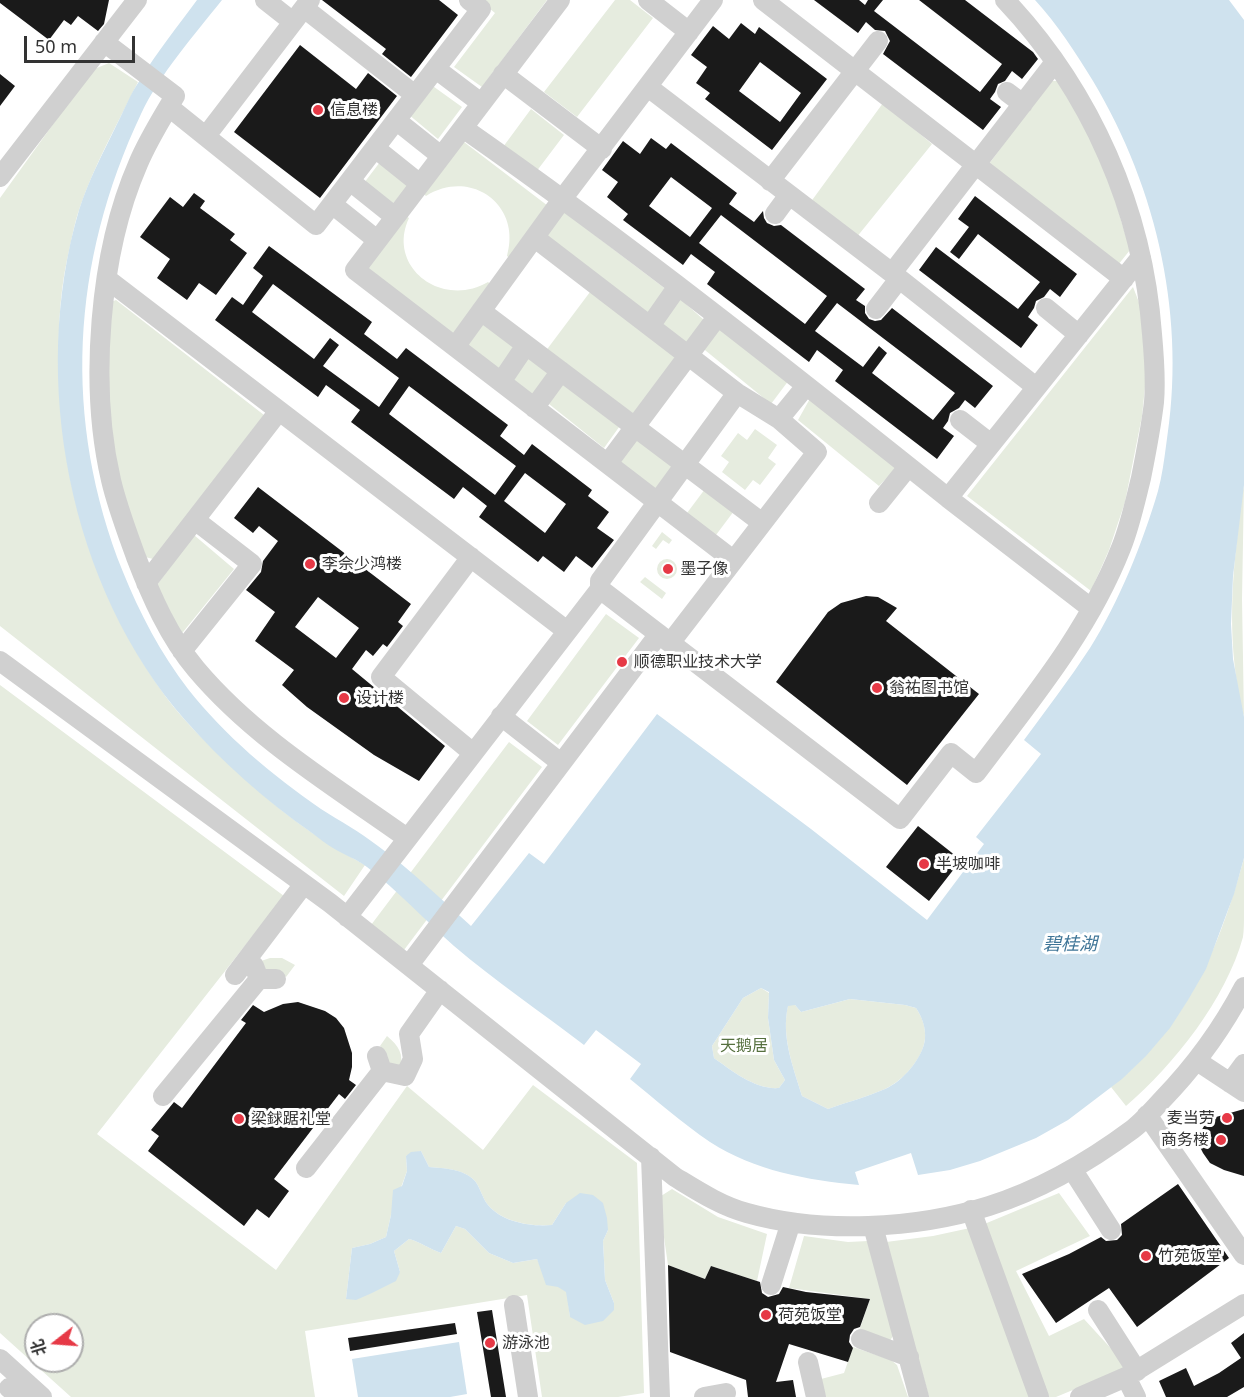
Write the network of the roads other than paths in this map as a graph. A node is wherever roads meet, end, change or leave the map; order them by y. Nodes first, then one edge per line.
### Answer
1 (137, 0) edge
2 (265, 0) edge
3 (560, 0) edge
4 (648, 0) edge
5 (712, 0) edge
6 (763, 0) edge
7 (1005, 0) edge
8 (475, 4) edge
9 (302, 10) edge
10 (689, 32) junction
11 (878, 41) dead end
12 (104, 42) junction
13 (1055, 62) junction
14 (436, 69) junction
15 (855, 71) junction
16 (503, 74) junction
17 (648, 87) junction
18 (415, 95) junction
19 (481, 103) junction
20 (169, 107) junction
21 (397, 121) junction
22 (463, 128) junction
23 (206, 136) junction
24 (375, 148) junction
25 (602, 149) junction
26 (441, 156) junction
27 (976, 164) junction
28 (0, 177) edge
29 (350, 181) junction
30 (770, 181) junction
31 (420, 184) junction
32 (789, 195) junction
33 (563, 198) junction
34 (332, 204) junction
35 (775, 214) dead end
36 (395, 217) junction
37 (535, 238) junction
38 (377, 240) junction
39 (1141, 257) junction
40 (895, 276) junction
41 (107, 279) junction
42 (1124, 279) junction
43 (678, 286) junction
44 (1046, 308) dead end
45 (876, 309) dead end
46 (481, 311) junction
47 (717, 317) junction
48 (650, 326) junction
49 (1078, 335) junction
50 (526, 345) junction
51 (455, 346) junction
52 (687, 355) junction
53 (561, 371) junction
54 (501, 382) junction
55 (806, 386) junction
56 (1036, 387) junction
57 (737, 393) junction
58 (534, 408) junction
59 (279, 411) junction
60 (779, 419) junction
61 (960, 420) dead end
62 (635, 427) junction
63 (991, 444) junction
64 (608, 463) junction
65 (684, 464) junction
66 (908, 467) junction
67 (948, 498) junction
68 (657, 501) junction
69 (879, 502) dead end
70 (195, 520) junction
71 (761, 522) junction
72 (471, 558) junction
73 (733, 560) junction
74 (146, 583) junction
75 (600, 589) junction
76 (1092, 609) junction
77 (567, 631) junction
78 (665, 638) junction
79 (182, 651) junction
80 (0, 661) edge
81 (501, 716) junction
82 (472, 753) junction
83 (561, 763) junction
84 (407, 838) junction
85 (304, 884) junction
86 (347, 917) junction
87 (250, 956) junction
88 (408, 965) junction
89 (236, 975) dead end
90 (1244, 987) edge
91 (440, 990) junction
92 (1197, 1061) junction
93 (1244, 1064) edge
94 (1237, 1088) edge
95 (163, 1096) dead end
96 (1147, 1115) junction
97 (651, 1157) junction
98 (306, 1168) dead end
99 (1072, 1168) junction
100 (971, 1210) junction
101 (790, 1222) junction
102 (873, 1226) junction
103 (1111, 1230) dead end
104 (1244, 1255) edge
105 (771, 1284) dead end
106 (1244, 1304) edge
107 (514, 1305) dead end
108 (1098, 1310) dead end
109 (861, 1340) dead end
110 (909, 1357) junction
111 (0, 1359) edge
112 (808, 1362) dead end
113 (1132, 1374) junction
114 (726, 1393) dead end
115 (42, 1397) edge
116 (528, 1397) edge
117 (660, 1397) edge
118 (704, 1397) edge
119 (816, 1397) edge
120 (920, 1397) edge
121 (1039, 1397) edge
122 (1080, 1397) edge
123 (1136, 1397) edge

1 - 12 street
2 - 9 street
3 - 16 street
4 - 10 street
5 - 10 street
6 - 15 street
7 - 13 street
8 - 14 street
9 - 18 street
9 - 23 street
10 - 17 street
11 - 15 street
12 - 20 street
12 - 28 street
13 - 27 street
13 - 39 street
14 - 18 street
14 - 19 street
15 - 27 street
15 - 30 street
16 - 19 street
16 - 25 street
17 - 25 street
17 - 30 street
18 - 21 street
19 - 22 street
20 - 23 street
20 - 41 street
21 - 24 street
21 - 26 street
22 - 26 street
22 - 33 street
23 - 34 street
24 - 29 street
24 - 31 street
25 - 33 street
26 - 31 street
27 - 40 street
27 - 42 street
29 - 34 street
29 - 36 street
30 - 32 street
31 - 36 street
32 - 35 street
32 - 40 street
33 - 37 street
33 - 43 street
34 - 38 street
36 - 38 street
37 - 46 street
37 - 48 street
38 - 51 street
39 - 42 street
39 - 76 street
40 - 45 street
40 - 56 street
41 - 59 street
41 - 74 street
42 - 49 street
43 - 47 street
43 - 48 street
44 - 49 street
46 - 50 street
46 - 51 street
47 - 52 street
47 - 55 street
48 - 52 street
49 - 56 street
50 - 53 street
50 - 54 street
51 - 54 street
52 - 57 street
52 - 62 street
53 - 58 street
53 - 62 street
54 - 58 street
55 - 60 street
55 - 66 street
56 - 63 street
57 - 60 street
57 - 65 street
58 - 64 street
59 - 70 street
59 - 72 street
60 - 71 street
61 - 63 street
62 - 64 street
62 - 65 street
63 - 67 street
64 - 68 street
65 - 68 street
65 - 71 street
66 - 67 street
66 - 69 street
67 - 76 street
68 - 73 street
68 - 75 street
70 - 74 street
70 - 79 street
71 - 73 street
72 - 77 street
72 - 82 street
73 - 78 street
74 - 79 street
75 - 77 street
75 - 78 street
76 - 78 street
77 - 81 street
78 - 83 street
79 - 84 street
80 - 85 street
81 - 82 street
81 - 83 street
82 - 84 street
83 - 88 street
84 - 86 street
85 - 86 street
85 - 87 street
86 - 88 street
87 - 89 street
87 - 95 street
88 - 91 street
90 - 92 street
91 - 97 street
91 - 98 street
92 - 94 street
92 - 96 street
93 - 94 street
96 - 99 street
96 - 104 street
97 - 101 street
97 - 117 street
99 - 100 street
99 - 103 street
100 - 102 street
100 - 121 street
101 - 102 street
101 - 105 street
102 - 110 street
106 - 113 street
107 - 116 street
108 - 113 street
109 - 110 street
110 - 120 street
111 - 115 street
112 - 119 street
113 - 122 street
113 - 123 street
114 - 118 street

